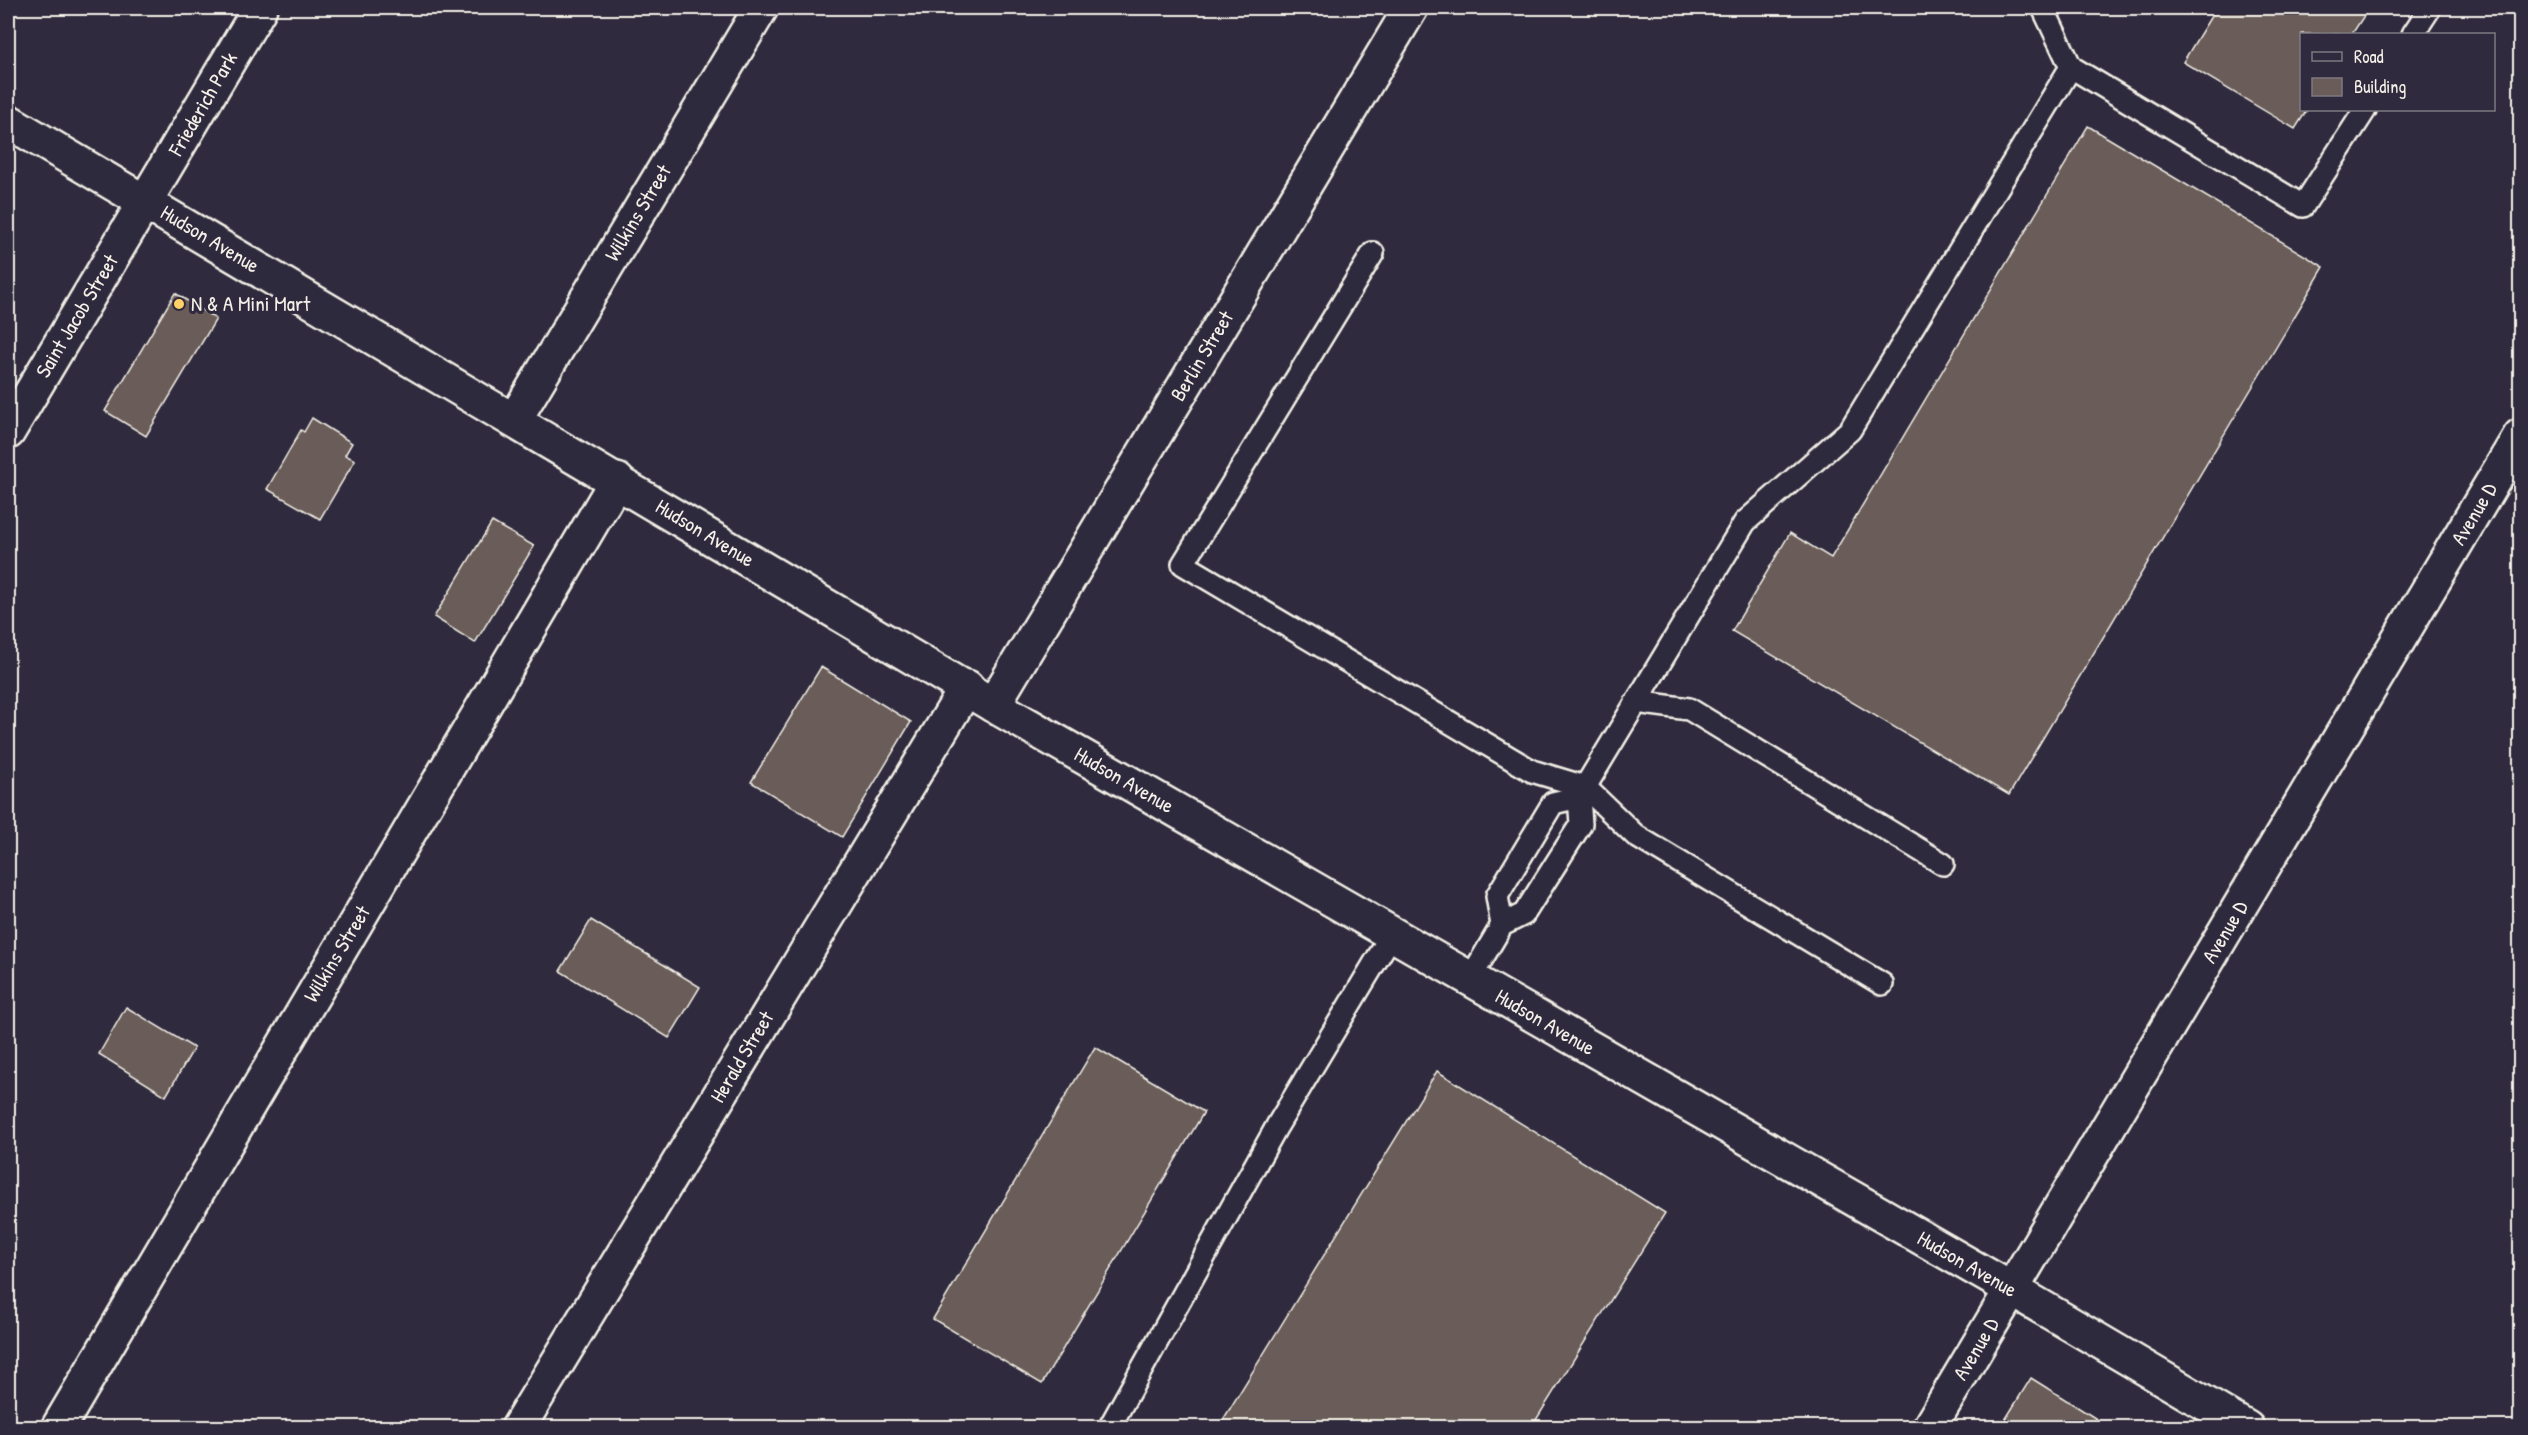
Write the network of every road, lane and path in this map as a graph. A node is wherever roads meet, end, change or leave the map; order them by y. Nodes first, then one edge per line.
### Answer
1 (260, 8) edge
2 (761, 8) edge
3 (1411, 8) edge
4 (2043, 8) edge
5 (2430, 8) edge
6 (2414, 33) edge
7 (2071, 67) junction
8 (2364, 111) edge
9 (8, 121) edge
10 (146, 201) junction
11 (1373, 253) dead end
12 (514, 419) junction
13 (8, 432) edge
14 (2520, 436) edge
15 (616, 480) junction
16 (967, 687) junction
17 (1636, 702) junction
18 (993, 705) junction
19 (1582, 792) junction
20 (1943, 864) dead end
21 (1502, 925) junction
22 (1392, 934) junction
23 (1470, 978) junction
24 (1882, 984) dead end
25 (2011, 1289) junction
26 (58, 1428) edge
27 (518, 1428) edge
28 (1109, 1428) edge
29 (1929, 1428) edge
30 (2246, 1428) edge

1 - 10 street, Friederich Park
2 - 12 street, Wilkins Street
3 - 18 street, Berlin Street
4 - 7 lane
5 - 6 lane
7 - 8 lane
7 - 17 lane
9 - 10 street, Hudson Avenue
10 - 12 street, Hudson Avenue
10 - 13 street, Saint Jacob Street
11 - 19 lane
12 - 15 street, Hudson Avenue
14 - 25 street, Avenue D
15 - 16 street, Hudson Avenue
15 - 26 street, Wilkins Street
16 - 18 street, Hudson Avenue
16 - 27 street, Herald Street
17 - 19 lane
17 - 20 lane
18 - 22 street, Hudson Avenue
19 - 21 lane
19 - 21 lane
19 - 24 lane
21 - 23 lane
22 - 23 street, Hudson Avenue
22 - 28 lane
23 - 25 street, Hudson Avenue
25 - 29 street, Avenue D
25 - 30 street, Hudson Avenue

